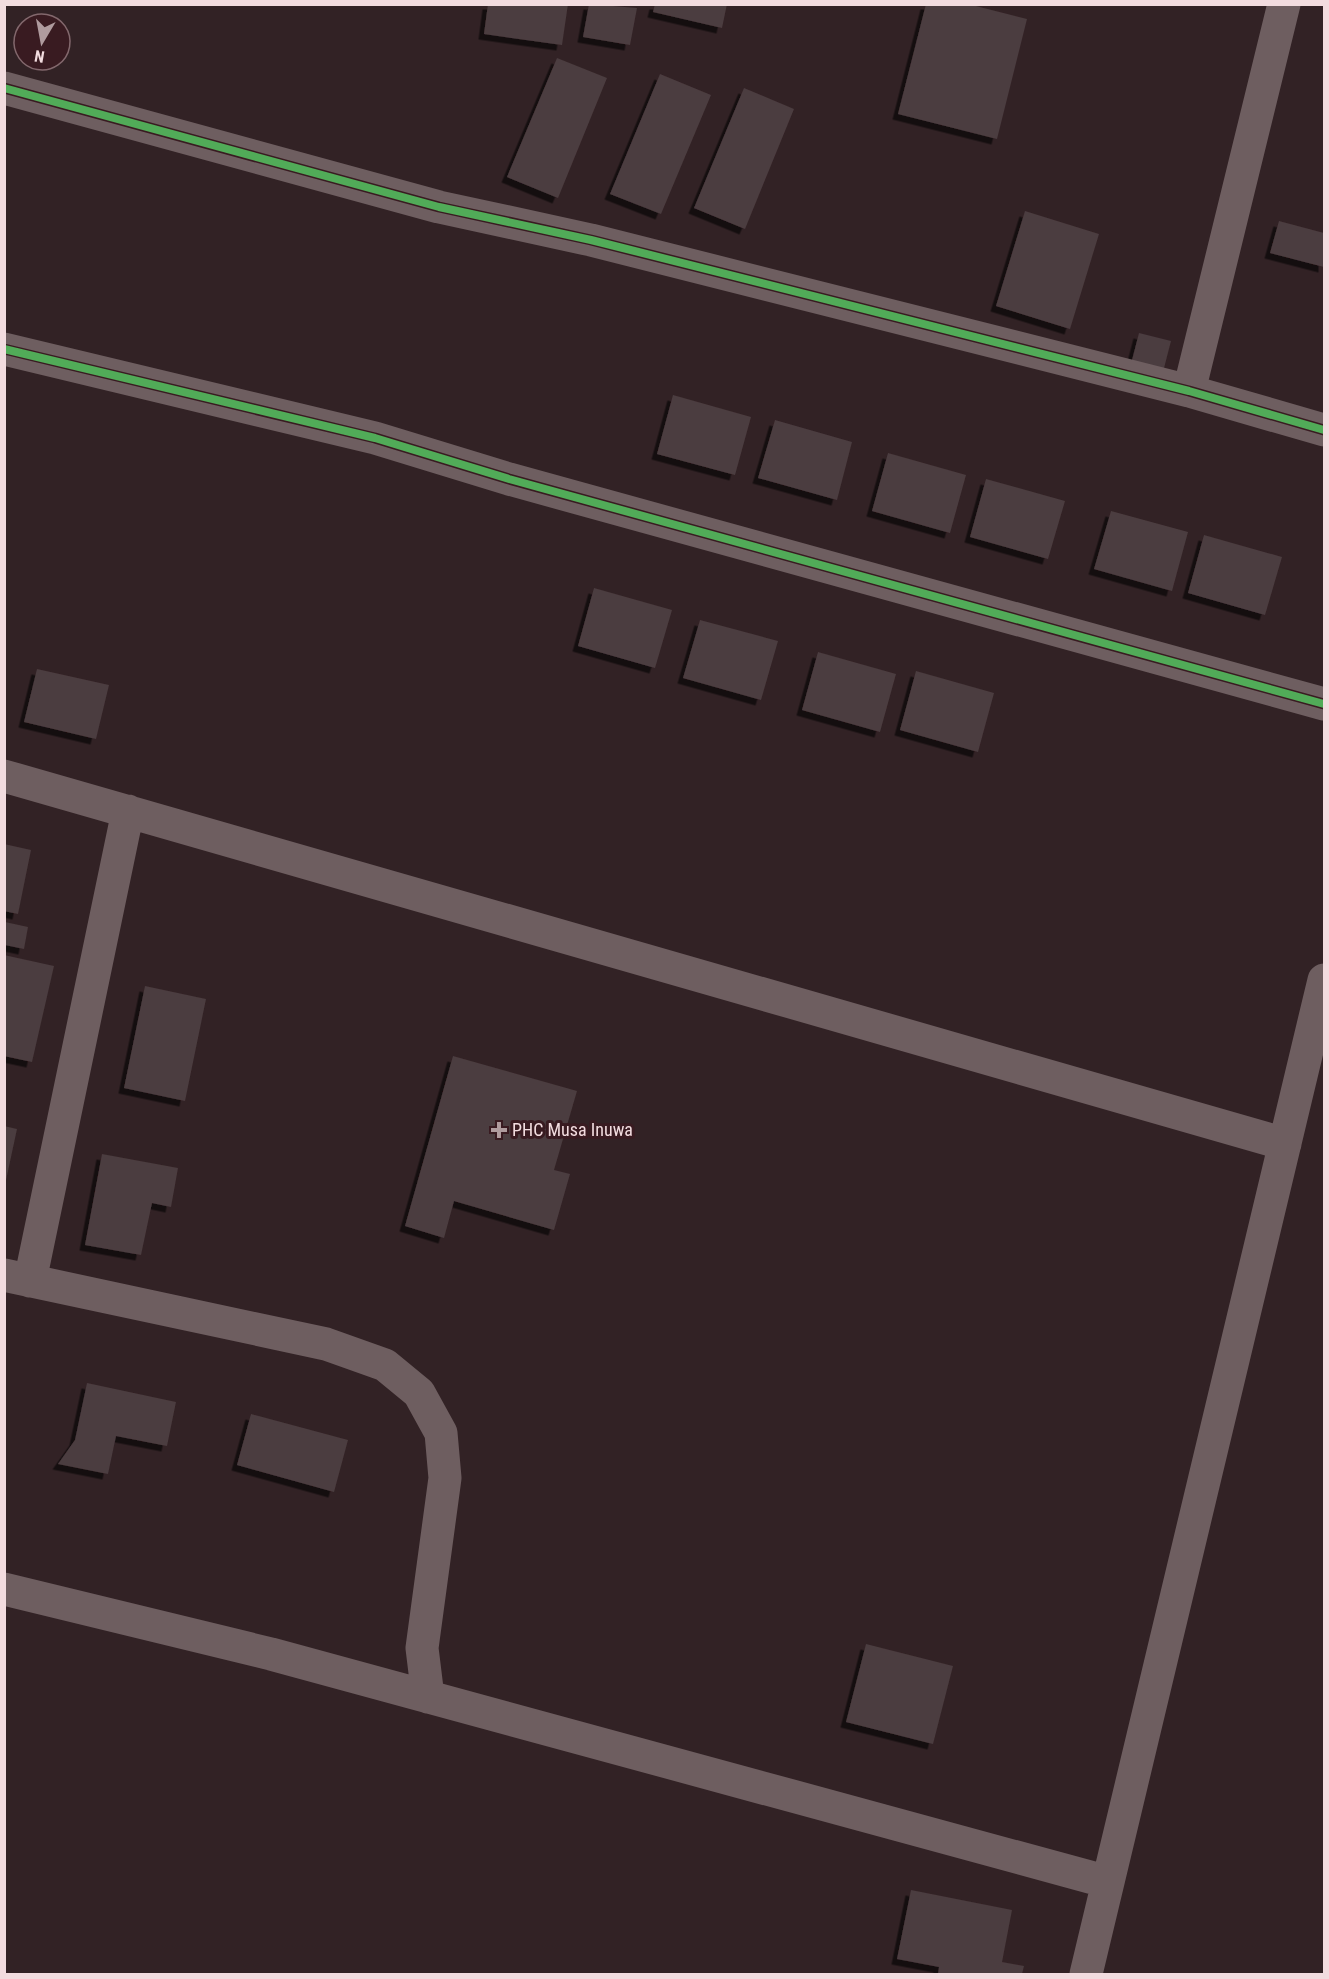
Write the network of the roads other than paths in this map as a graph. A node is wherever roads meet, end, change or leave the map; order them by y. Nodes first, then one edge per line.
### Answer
1 (1284, 4) edge
2 (4, 88) edge
3 (4, 349) edge
4 (1189, 391) junction
5 (1324, 430) edge
6 (1324, 704) edge
7 (4, 776) edge
8 (128, 811) junction
9 (1324, 980) edge
10 (1285, 1144) junction
11 (17, 1278) edge
12 (4, 1589) edge
13 (428, 1697) junction
14 (1108, 1882) junction
15 (1086, 1974) edge

1 - 4 street
2 - 4 street
3 - 6 street
4 - 5 street
7 - 8 street
8 - 10 street
8 - 11 street
9 - 10 street
10 - 14 street
11 - 13 street
12 - 13 street
13 - 14 street
14 - 15 street

